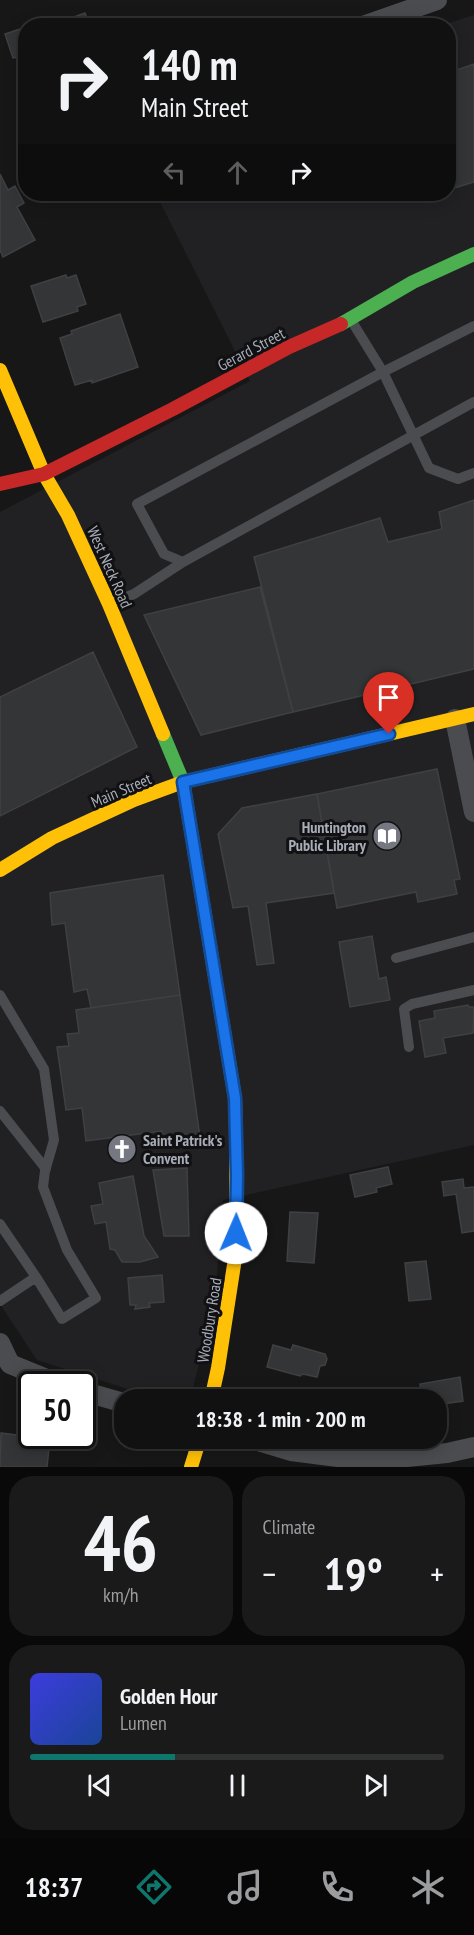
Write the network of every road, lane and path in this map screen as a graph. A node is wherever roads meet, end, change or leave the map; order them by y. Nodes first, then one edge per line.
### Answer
1 (436, 0) edge
2 (385, 18) edge
3 (474, 254) edge
4 (350, 320) junction
5 (474, 326) edge
6 (0, 370) edge
7 (383, 372) junction
8 (474, 402) edge
9 (412, 435) junction
10 (474, 473) edge
11 (44, 474) junction
12 (0, 484) edge
13 (183, 562) junction
14 (109, 604) junction
15 (465, 717) edge
16 (183, 782) junction
17 (474, 812) edge
18 (0, 870) edge
19 (474, 938) edge
20 (396, 958) dead end
21 (474, 990) edge
22 (0, 996) edge
23 (409, 1047) dead end
24 (0, 1111) edge
25 (45, 1169) junction
26 (0, 1224) edge
27 (36, 1277) junction
28 (0, 1301) edge
29 (0, 1343) edge
30 (5, 1367) edge
31 (213, 1389) edge
32 (96, 1395) edge
33 (114, 1400) edge
34 (474, 1447) edge
35 (197, 1449) edge
36 (284, 1449) edge
37 (389, 1463) edge
38 (191, 1467) edge

1 - 2 street
3 - 4 main road, Gerard Street
4 - 7 lane
4 - 11 main road, Gerard Street
5 - 7 lane
6 - 11 main road, West Neck Road
7 - 9 lane
7 - 13 lane
8 - 9 lane
9 - 10 lane
9 - 13 lane
11 - 12 main road, Gerard Street
11 - 14 main road, West Neck Road
13 - 14 lane
14 - 16 main road, West Neck Road
15 - 16 main road, Main Street
15 - 17 street
16 - 18 main road, Main Street
16 - 31 main road, Woodbury Road
19 - 20 lane
21 - 23 lane
22 - 25 lane
24 - 25 lane
25 - 27 lane
26 - 27 lane
27 - 28 lane
29 - 30 street
32 - 33 street
34 - 37 street
35 - 38 main road
36 - 37 street

